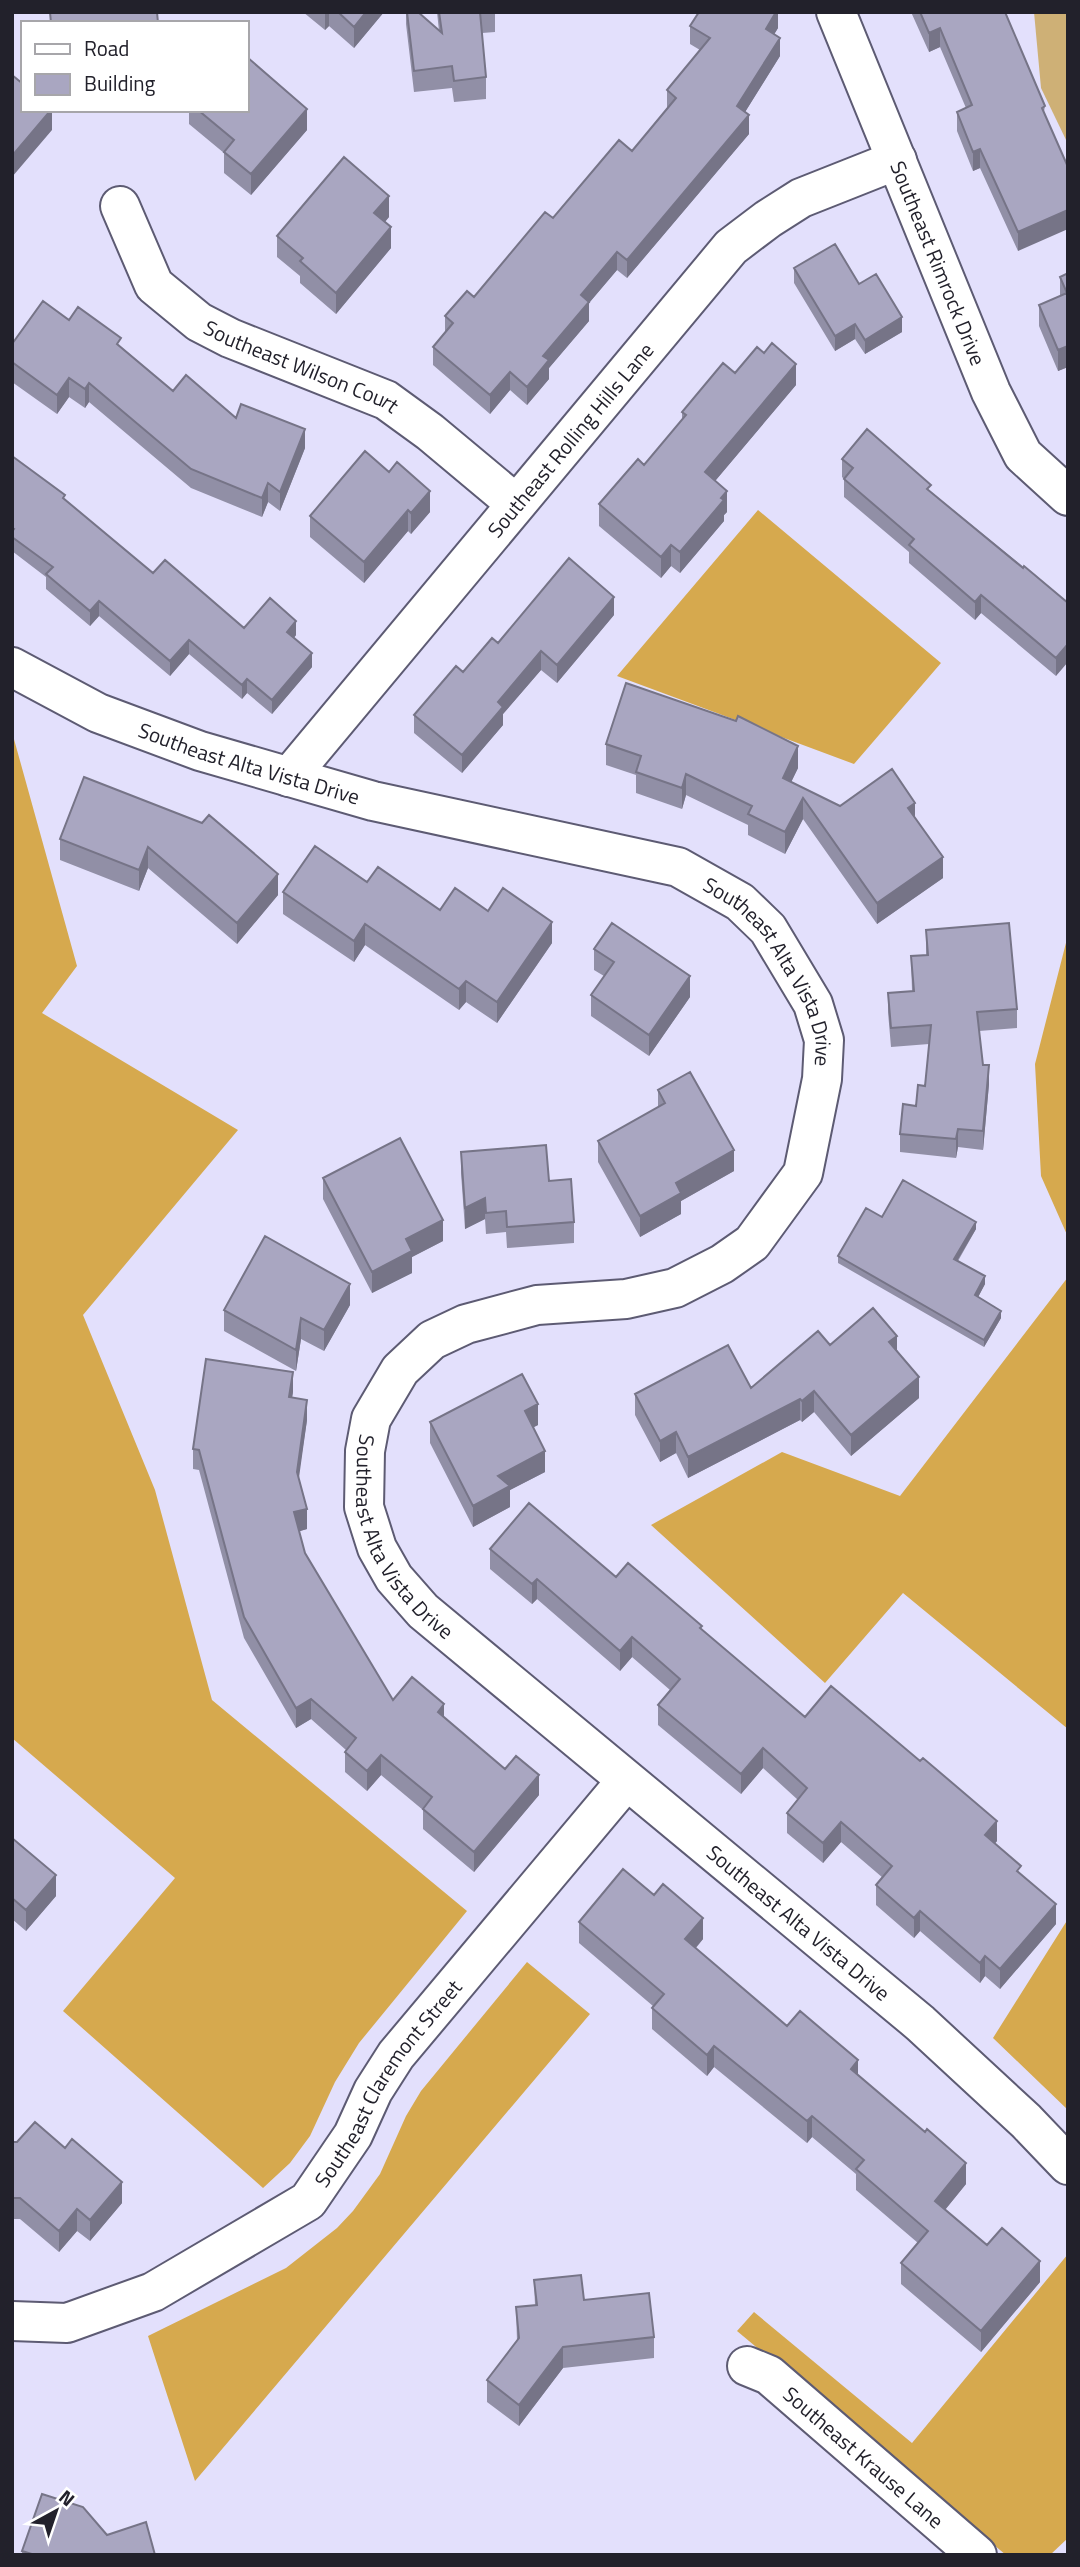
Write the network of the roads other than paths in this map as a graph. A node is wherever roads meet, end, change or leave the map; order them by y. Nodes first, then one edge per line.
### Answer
1 (836, 12) edge
2 (897, 160) junction
3 (120, 206) dead end
4 (1068, 496) edge
5 (515, 503) junction
6 (12, 667) edge
7 (289, 777) junction
8 (626, 1781) junction
9 (1068, 2165) edge
10 (12, 2321) edge
11 (747, 2366) dead end
12 (977, 2555) edge

1 - 2 street, Southeast Rimrock Drive
2 - 4 street, Southeast Rimrock Drive
2 - 5 street, Southeast Rolling Hills Lane
3 - 5 street, Southeast Wilson Court
5 - 7 street, Southeast Rolling Hills Lane
6 - 7 street, Southeast Alta Vista Drive
7 - 8 street, Southeast Alta Vista Drive
8 - 9 street, Southeast Alta Vista Drive
8 - 10 street, Southeast Claremont Street
11 - 12 street, Southeast Krause Lane

